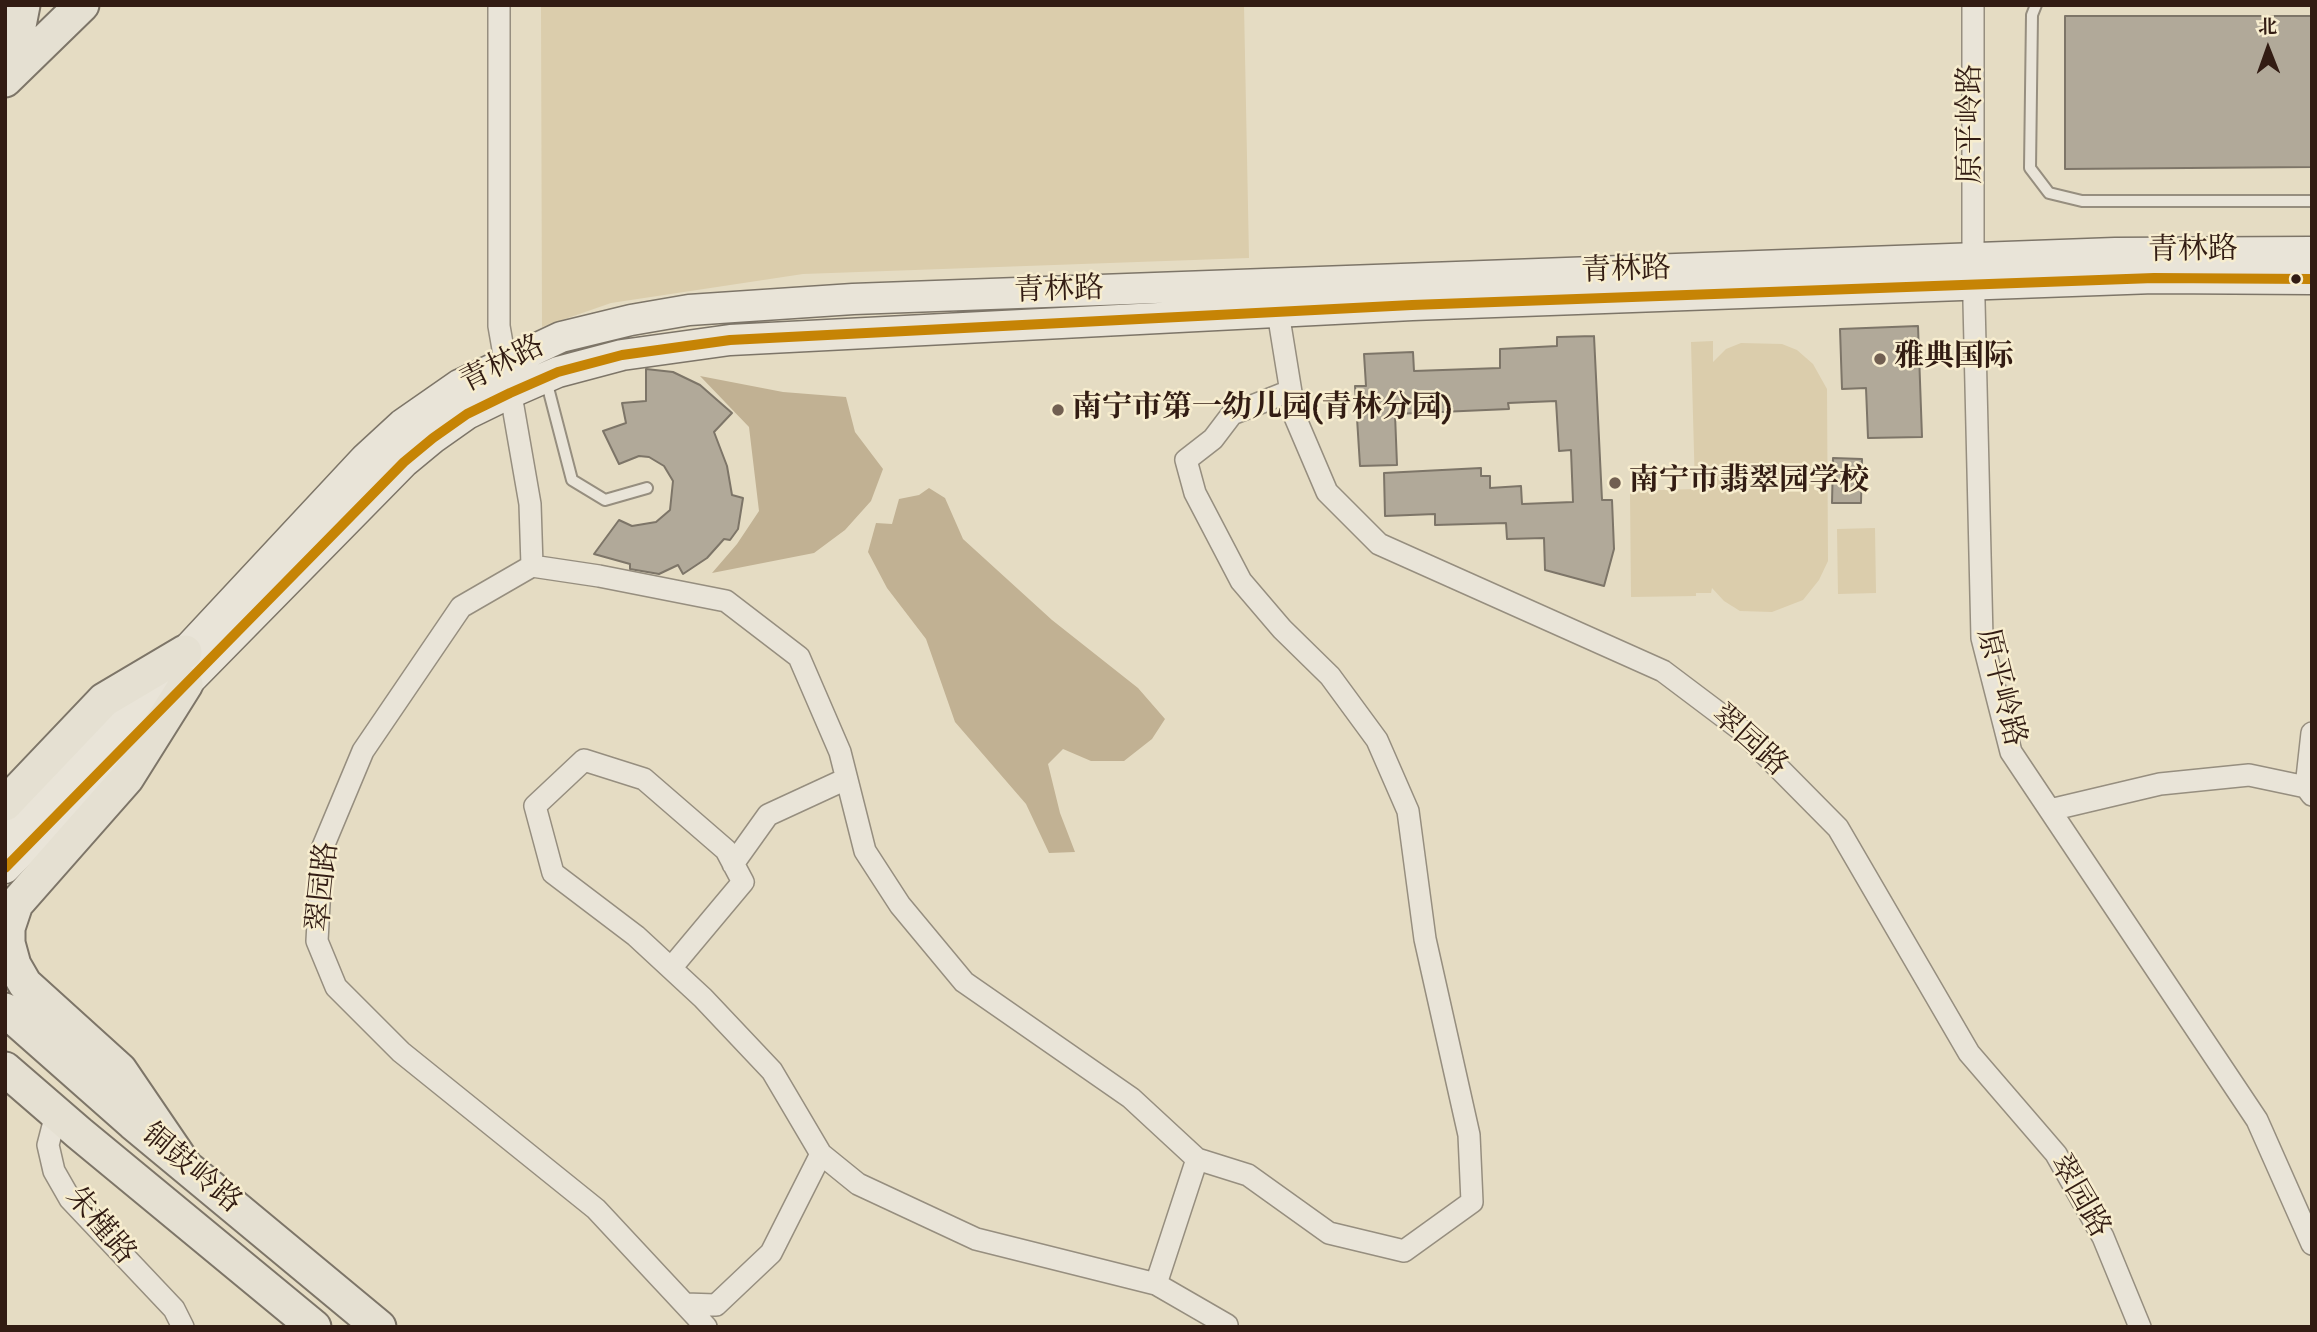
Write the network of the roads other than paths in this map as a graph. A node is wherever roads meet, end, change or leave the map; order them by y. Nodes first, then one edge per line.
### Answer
1 (23, 5) edge
2 (82, 5) edge
3 (499, 5) edge
4 (1973, 5) edge
5 (2036, 5) edge
6 (5, 54) edge
7 (5, 80) edge
8 (2312, 201) edge
9 (2312, 253) edge
10 (1974, 272) junction
11 (2312, 279) edge
12 (1276, 298) junction
13 (505, 361) junction
14 (545, 378) junction
15 (1290, 391) junction
16 (510, 393) junction
17 (648, 488) dead end
18 (532, 566) junction
19 (186, 668) junction
20 (2312, 733) edge
21 (846, 779) junction
22 (2309, 791) edge
23 (5, 804) edge
24 (2050, 810) junction
25 (5, 832) edge
26 (733, 864) junction
27 (5, 868) edge
28 (671, 968) junction
29 (5, 1010) edge
30 (5, 1069) edge
31 (56, 1114) junction
32 (821, 1154) junction
33 (1198, 1159) junction
34 (186, 1167) junction
35 (2312, 1244) edge
36 (1156, 1284) junction
37 (685, 1304) junction
38 (371, 1320) edge
39 (1227, 1325) edge
40 (183, 1327) edge
41 (314, 1327) edge
42 (396, 1327) edge
43 (706, 1327) edge
44 (2140, 1327) edge

1 - 6 main road
2 - 7 main road
3 - 13 street
4 - 10 street, 原平岭路
5 - 8 lane
9 - 10 main road, 青林路
10 - 11 main road, 青林路
10 - 12 main road, 青林路
10 - 24 street, 原平岭路
12 - 13 main road, 青林路
12 - 14 main road, 青林路
12 - 15 street, 翠园路
13 - 16 street
13 - 19 main road, 青林路
14 - 16 main road, 青林路
14 - 17 lane
15 - 33 street
15 - 44 street, 翠园路
16 - 18 street
16 - 19 main road, 青林路
18 - 21 street
18 - 37 street, 翠园路
19 - 23 main road
19 - 25 main road, 青林路
19 - 27 main road, 青林路
19 - 34 main road
20 - 22 street
21 - 26 street
21 - 33 street
22 - 24 street
24 - 35 street, 原平岭路
26 - 28 street
26 - 28 street
28 - 32 street
29 - 34 main road, 铜鼓岭路
30 - 31 main road, 铜鼓岭路
31 - 40 street, 朱槿路
31 - 41 main road, 铜鼓岭路
32 - 36 street
32 - 37 street
33 - 36 street
34 - 38 main road, 铜鼓岭路
36 - 39 street
37 - 43 street, 翠园路
38 - 42 street

